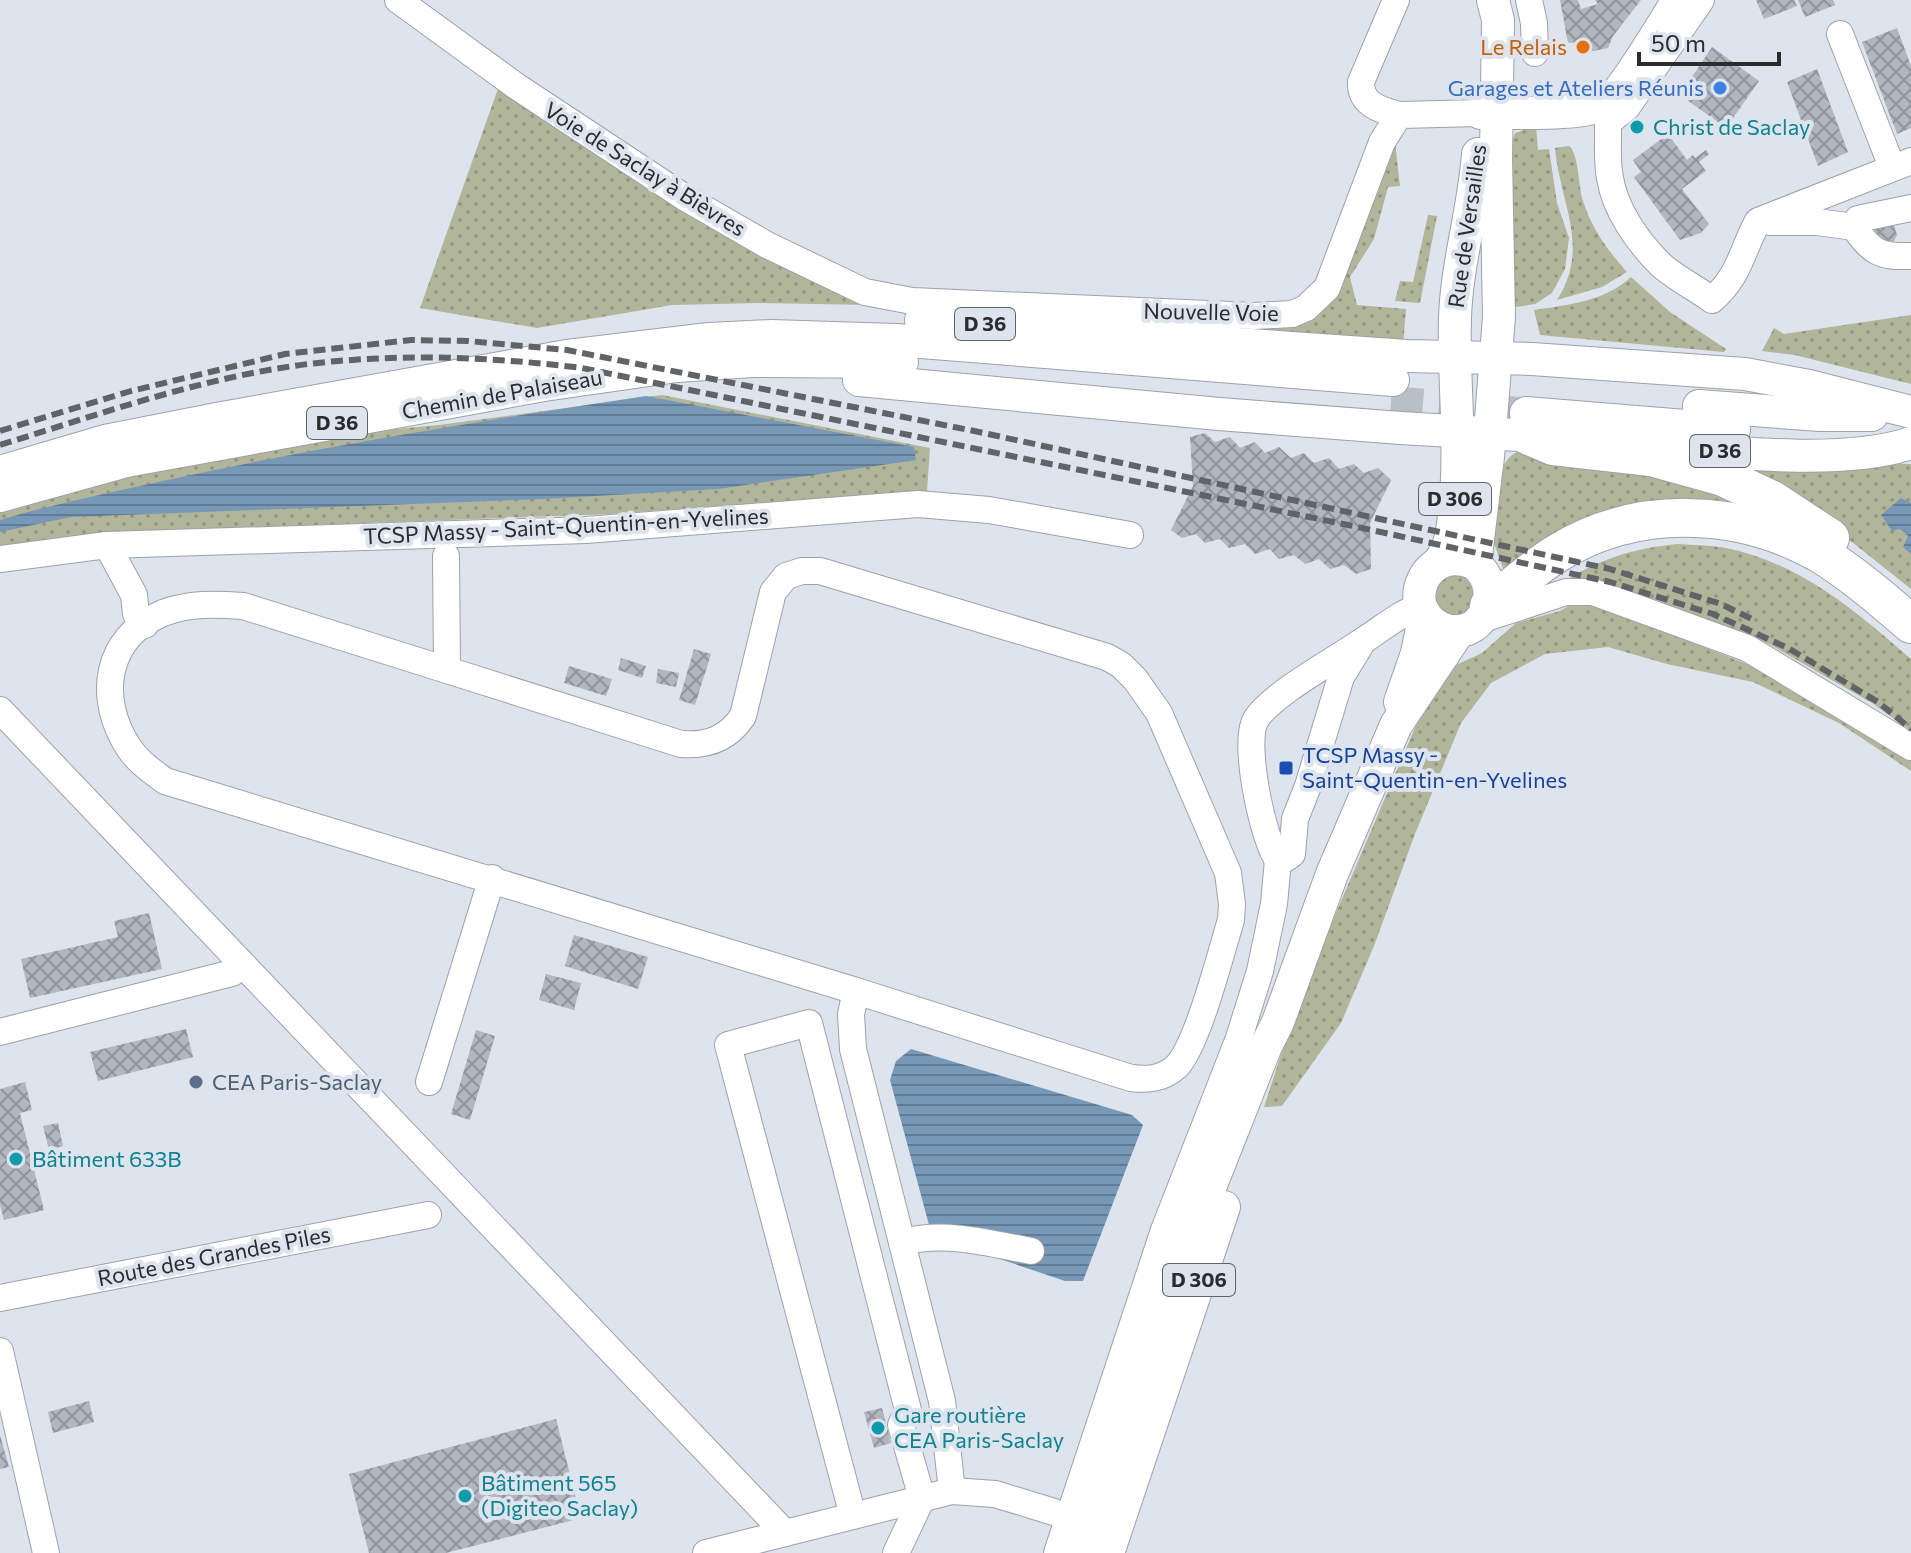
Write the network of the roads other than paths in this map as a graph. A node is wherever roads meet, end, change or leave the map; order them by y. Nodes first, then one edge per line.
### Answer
1 (398, 0) edge
2 (1396, 0) edge
3 (1529, 0) edge
4 (1678, 0) edge
5 (1701, 0) edge
6 (1498, 2) edge
7 (1840, 34) dead end
8 (1535, 53) dead end
9 (1490, 112) junction
10 (1608, 112) junction
11 (1399, 115) junction
12 (1902, 164) edge
13 (1911, 208) edge
14 (1758, 221) junction
15 (1854, 227) junction
16 (1911, 256) edge
17 (912, 301) joint
18 (567, 356) junction
19 (1455, 356) junction
20 (1497, 357) junction
21 (677, 366) junction
22 (1527, 414) junction
23 (1911, 414) edge
24 (1456, 431) junction
25 (1490, 432) junction
26 (1911, 442) edge
27 (0, 472) edge
28 (0, 496) edge
29 (1130, 535) dead end
30 (107, 545) junction
31 (446, 556) dead end
32 (0, 559) edge
33 (1438, 563) junction
34 (1475, 564) junction
35 (1911, 607) edge
36 (1423, 610) junction
37 (1475, 619) junction
38 (1911, 624) edge
39 (145, 625) junction
40 (1362, 642) junction
41 (447, 670) junction
42 (0, 710) edge
43 (1396, 725) junction
44 (1911, 747) edge
45 (1278, 860) junction
46 (492, 878) junction
47 (232, 973) dead end
48 (856, 991) junction
49 (0, 1032) edge
50 (429, 1082) dead end
51 (428, 1215) dead end
52 (903, 1242) junction
53 (1031, 1251) dead end
54 (0, 1298) edge
55 (0, 1351) edge
56 (952, 1491) junction
57 (922, 1498) junction
58 (853, 1516) junction
59 (785, 1533) junction
60 (1092, 1537) edge
61 (46, 1553) edge
62 (706, 1553) edge
63 (896, 1553) edge
64 (1057, 1553) edge

1 - 17 street, Voie de Saclay à Bièvres
2 - 11 street
3 - 8 street
4 - 10 main road
5 - 10 street
6 - 9 main road, Rue de Versailles
7 - 12 street
9 - 10 main road
9 - 11 street
9 - 19 main road, Rue de Versailles
9 - 20 main road, Rue de Versailles
10 - 14 street
11 - 17 street, Nouvelle Voie
12 - 14 street
13 - 15 street
14 - 15 street
15 - 16 street
18 - 19 main road, D 36
18 - 21 main road, D 36
18 - 27 main road, Chemin de Palaiseau / D 36
19 - 20 main road, D 36
19 - 24 main road, D 306
20 - 23 main road, D 36
20 - 25 main road, Rue de Versailles
21 - 24 main road, D 36
21 - 28 main road, Chemin de Palaiseau / D 36
22 - 23 main road, D 36
22 - 25 main road, D 36
22 - 26 main road, D 36
22 - 35 highway
24 - 25 main road, D 36
24 - 33 main road, D 306
25 - 34 main road, Rue de Versailles
29 - 30 street, TCSP Massy - Saint-Quentin-en-Yvelines
30 - 32 street, TCSP Massy - Saint-Quentin-en-Yvelines
30 - 39 street
31 - 41 street
33 - 34 main road
33 - 36 main road
34 - 37 main road
36 - 37 main road
36 - 40 street
36 - 43 main road, D 306
37 - 38 highway
37 - 43 main road, D 306
37 - 44 street
39 - 41 street
39 - 46 street
40 - 45 street
40 - 45 street
41 - 48 street
42 - 59 street
43 - 60 main road, D 306
45 - 60 street
46 - 48 street
46 - 50 street
47 - 49 street
48 - 52 street
51 - 54 street, Route des Grandes Piles
52 - 53 street
52 - 56 street
55 - 61 street
56 - 57 street
56 - 60 street
57 - 58 street
57 - 58 street
57 - 63 street
58 - 59 street
59 - 62 street
60 - 64 street

